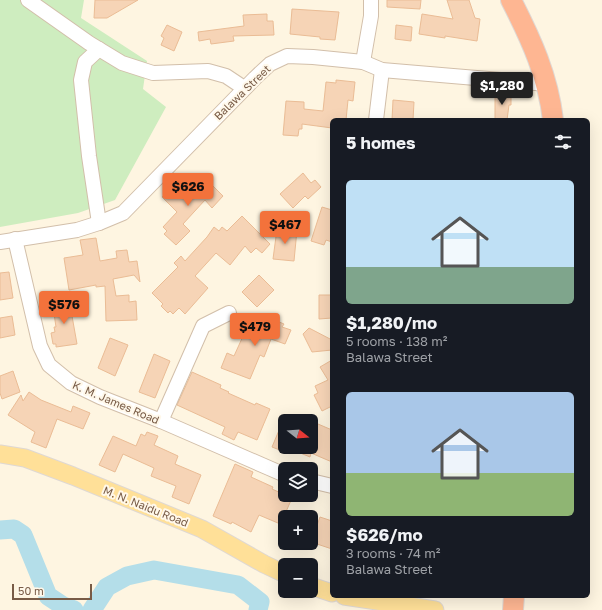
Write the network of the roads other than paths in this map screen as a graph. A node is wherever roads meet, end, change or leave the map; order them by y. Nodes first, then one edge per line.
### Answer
1 (28, 0) edge
2 (371, 0) edge
3 (515, 1) edge
4 (99, 49) junction
5 (362, 62) junction
6 (382, 70) junction
7 (547, 84) junction
8 (244, 88) junction
9 (376, 118) edge
10 (552, 118) edge
11 (99, 223) junction
12 (15, 239) junction
13 (0, 242) edge
14 (229, 313) dead end
15 (161, 421) junction
16 (0, 454) edge
17 (278, 472) edge
18 (318, 483) edge
19 (330, 486) edge
20 (278, 571) edge
21 (318, 588) edge
22 (330, 592) edge
23 (357, 598) edge
24 (514, 598) edge
25 (435, 610) edge
26 (513, 610) edge

1 - 4 street
2 - 5 street
3 - 7 highway
4 - 8 street
4 - 11 street
5 - 6 street, Balawa Street
5 - 8 street, Balawa Street
6 - 7 street, Balawa Street
6 - 9 street
7 - 10 highway
8 - 11 street, Balawa Street
11 - 12 street, Balawa Street
12 - 13 street, Balawa Street
12 - 15 street, K. M. James Road
14 - 15 street
15 - 17 street, K. M. James Road
16 - 20 main road, M. N. Naidu Road
18 - 19 street
21 - 22 main road
23 - 25 main road
24 - 26 highway

